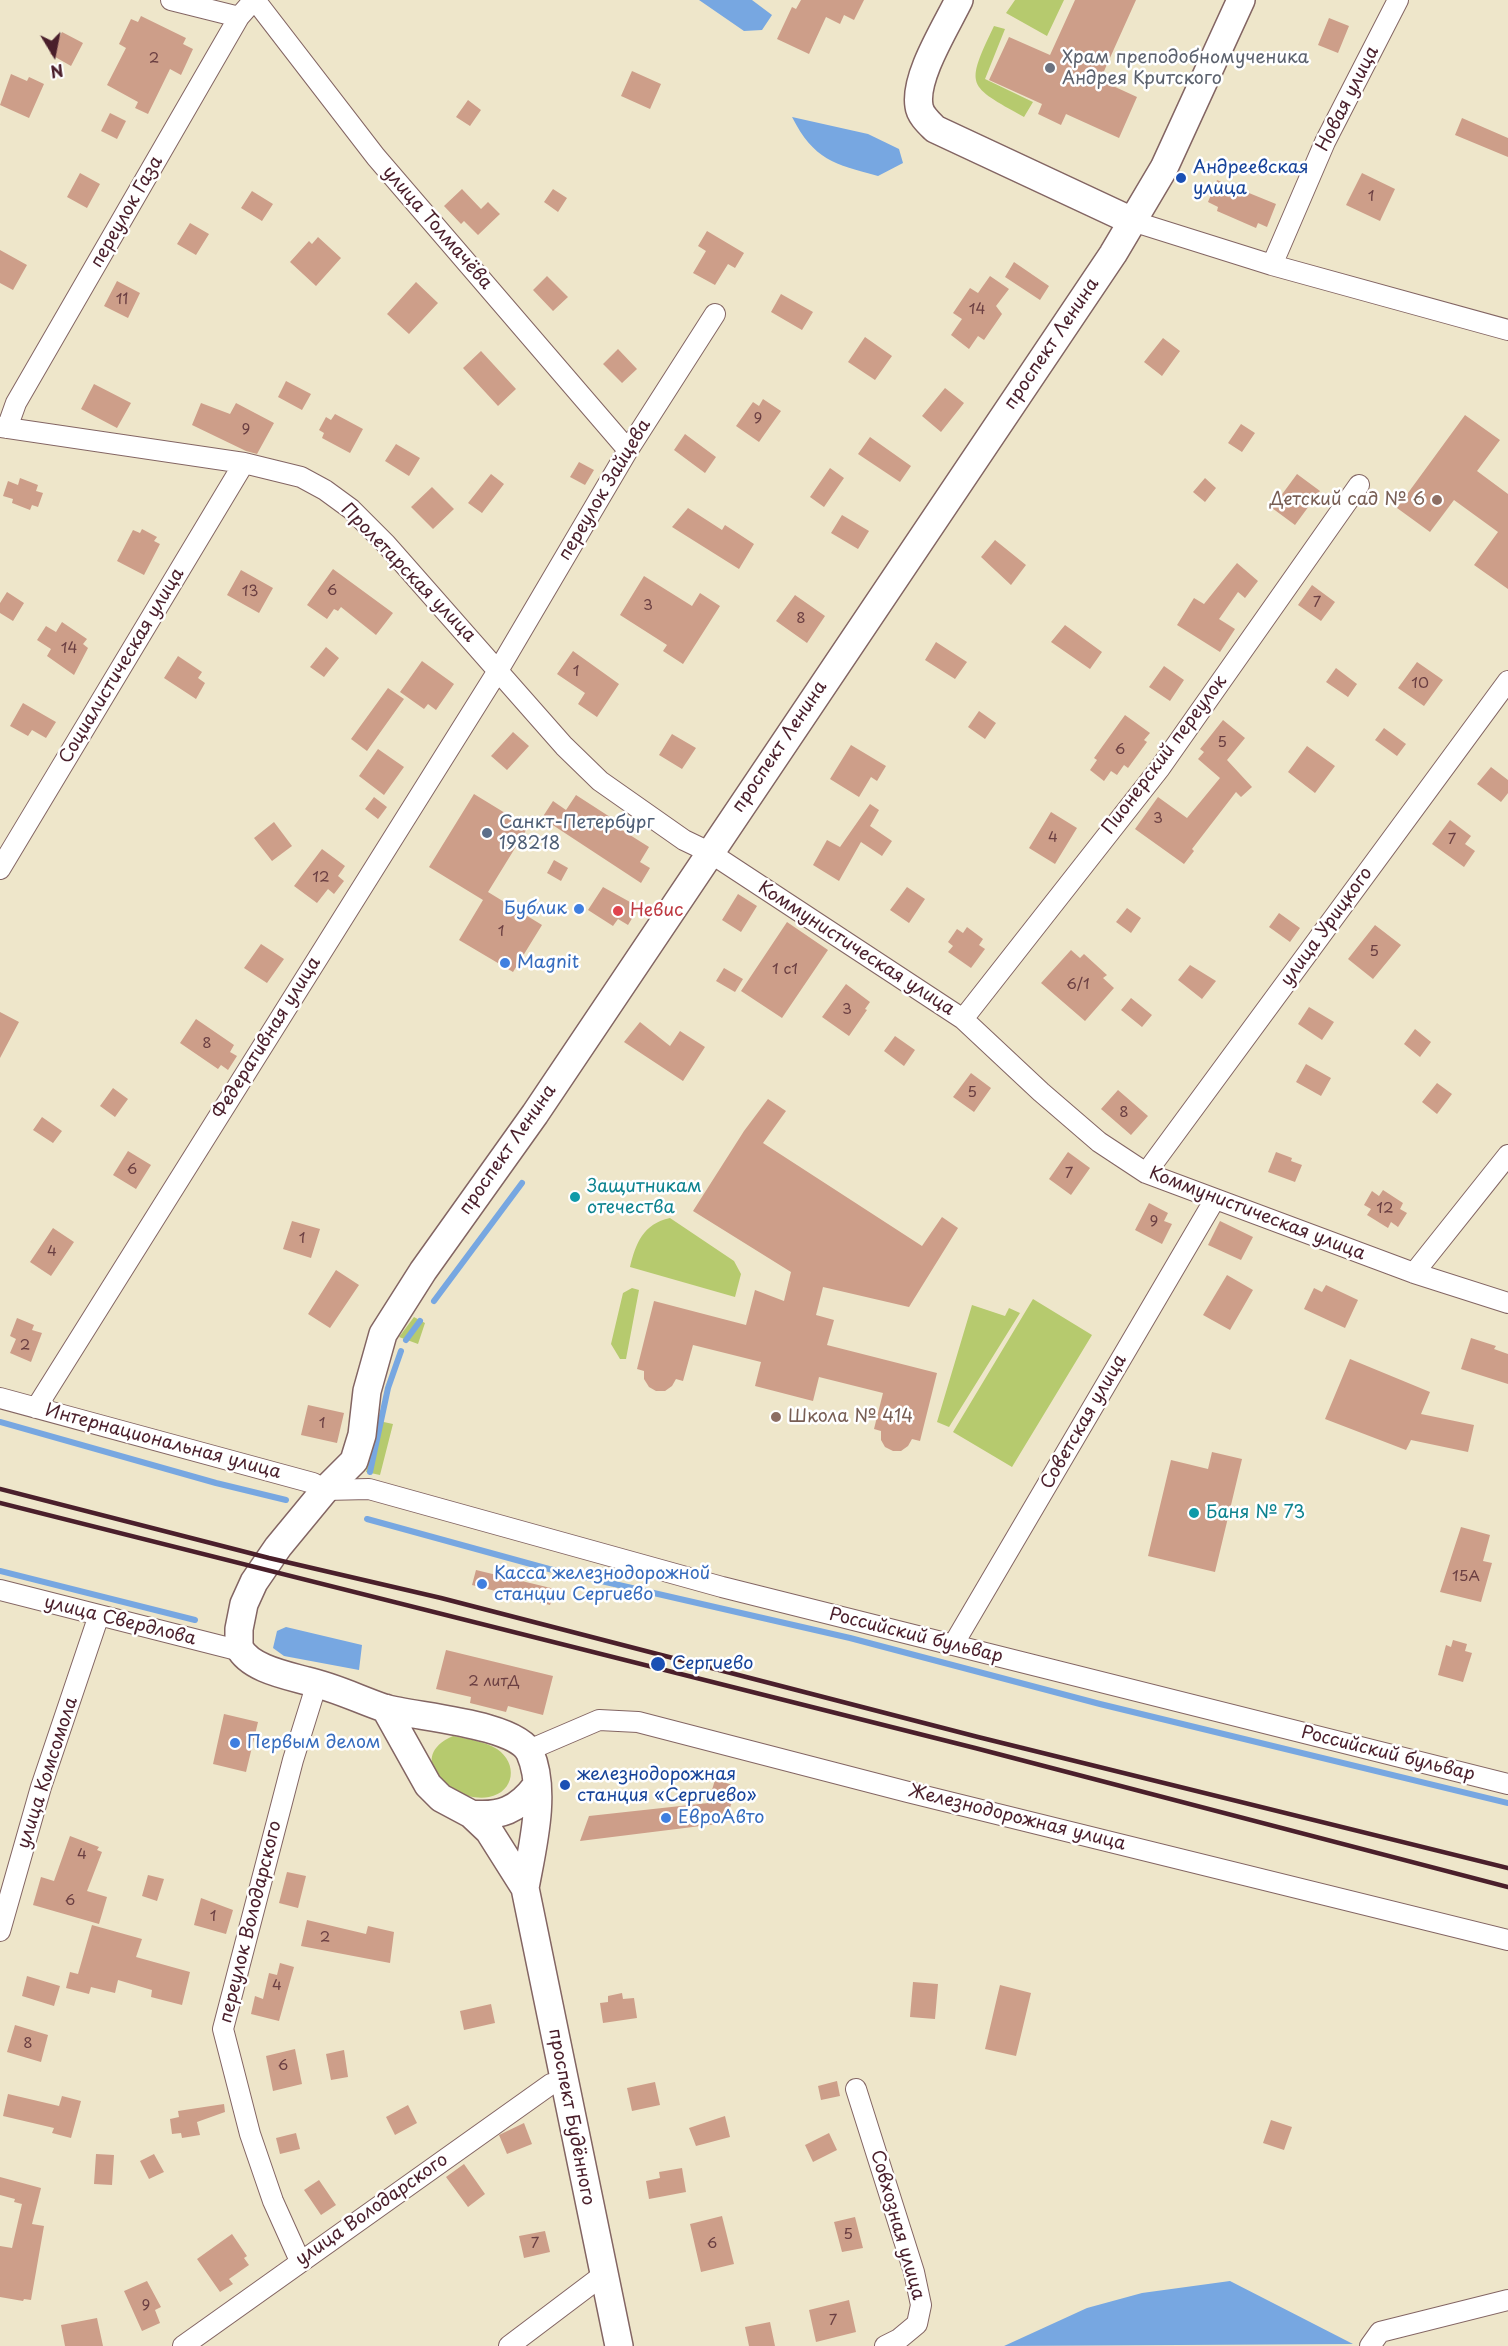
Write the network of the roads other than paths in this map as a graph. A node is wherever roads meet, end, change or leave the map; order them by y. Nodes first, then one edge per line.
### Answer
1 (171, 0) edge
2 (254, 0) edge
3 (959, 0) edge
4 (1241, 0) edge
5 (1398, 0) edge
6 (239, 17) junction
7 (1132, 221) junction
8 (1272, 265) junction
9 (715, 314) dead end
10 (1508, 330) edge
11 (3, 427) edge
12 (628, 450) junction
13 (244, 463) junction
14 (1359, 485) dead end
15 (499, 669) junction
16 (1508, 681) edge
17 (709, 852) junction
18 (0, 869) edge
19 (963, 1019) junction
20 (1508, 1155) edge
21 (1146, 1173) junction
22 (1215, 1199) junction
23 (1414, 1273) junction
24 (1508, 1303) edge
25 (0, 1398) edge
26 (36, 1408) junction
27 (325, 1490) junction
28 (0, 1590) edge
29 (99, 1615) junction
30 (953, 1645) junction
31 (247, 1656) junction
32 (317, 1683) junction
33 (385, 1708) junction
34 (454, 1721) junction
35 (529, 1750) junction
36 (418, 1763) junction
37 (1508, 1784) edge
38 (536, 1786) junction
39 (471, 1814) junction
40 (525, 1888) junction
41 (0, 1931) edge
42 (1508, 1940) edge
43 (564, 2081) junction
44 (855, 2089) dead end
45 (300, 2261) junction
46 (603, 2275) junction
47 (1508, 2300) edge
48 (183, 2346) edge
49 (509, 2346) edge
50 (619, 2346) edge
51 (885, 2346) edge
52 (1370, 2346) edge

1 - 6 street
2 - 6 street, переулок Газа
2 - 12 street, улица Толмачёва
3 - 7 street
4 - 7 street, проспект Ленина
5 - 8 street, Новая улица
6 - 11 street, переулок Газа
7 - 8 street
7 - 17 street, проспект Ленина
8 - 10 street
9 - 12 street, переулок Зайцева
11 - 13 street, Пролетарская улица
12 - 15 street, переулок Зайцева
13 - 15 street, Пролетарская улица
13 - 18 street, Социалистическая улица
14 - 19 street, Пионерский переулок
15 - 17 street, Пролетарская улица
15 - 26 street, Федеративная улица
16 - 21 street, улица Урицкого
17 - 19 street, Коммунистическая улица
17 - 27 street, проспект Ленина
19 - 21 street, Коммунистическая улица
20 - 23 street
21 - 22 street, Коммунистическая улица
22 - 23 street, Коммунистическая улица
22 - 30 street, Советская улица
23 - 24 street, Коммунистическая улица
25 - 26 street, Интернациональная улица
26 - 27 street, Интернациональная улица
27 - 30 street, Российский бульвар
27 - 31 street, проспект Ленина
28 - 29 street, улица Свердлова
29 - 31 street, улица Свердлова
29 - 41 street, улица Комсомола
30 - 37 street, Российский бульвар
31 - 32 street, улица Свердлова
32 - 33 street, улица Свердлова
32 - 45 street, переулок Володарского
33 - 34 street, улица Свердлова
33 - 36 street
34 - 35 street, улица Свердлова
34 - 36 street
35 - 38 street
35 - 42 street, Железнодорожная улица
36 - 39 street
38 - 39 street
38 - 40 street, проспект Будённого
39 - 40 street, проспект Будённого
40 - 43 street, проспект Будённого
43 - 45 street, улица Володарского
43 - 46 street, проспект Будённого
44 - 51 street, Совхозная улица
45 - 48 street, улица Володарского
46 - 49 street
46 - 50 street, проспект Будённого
47 - 52 street

